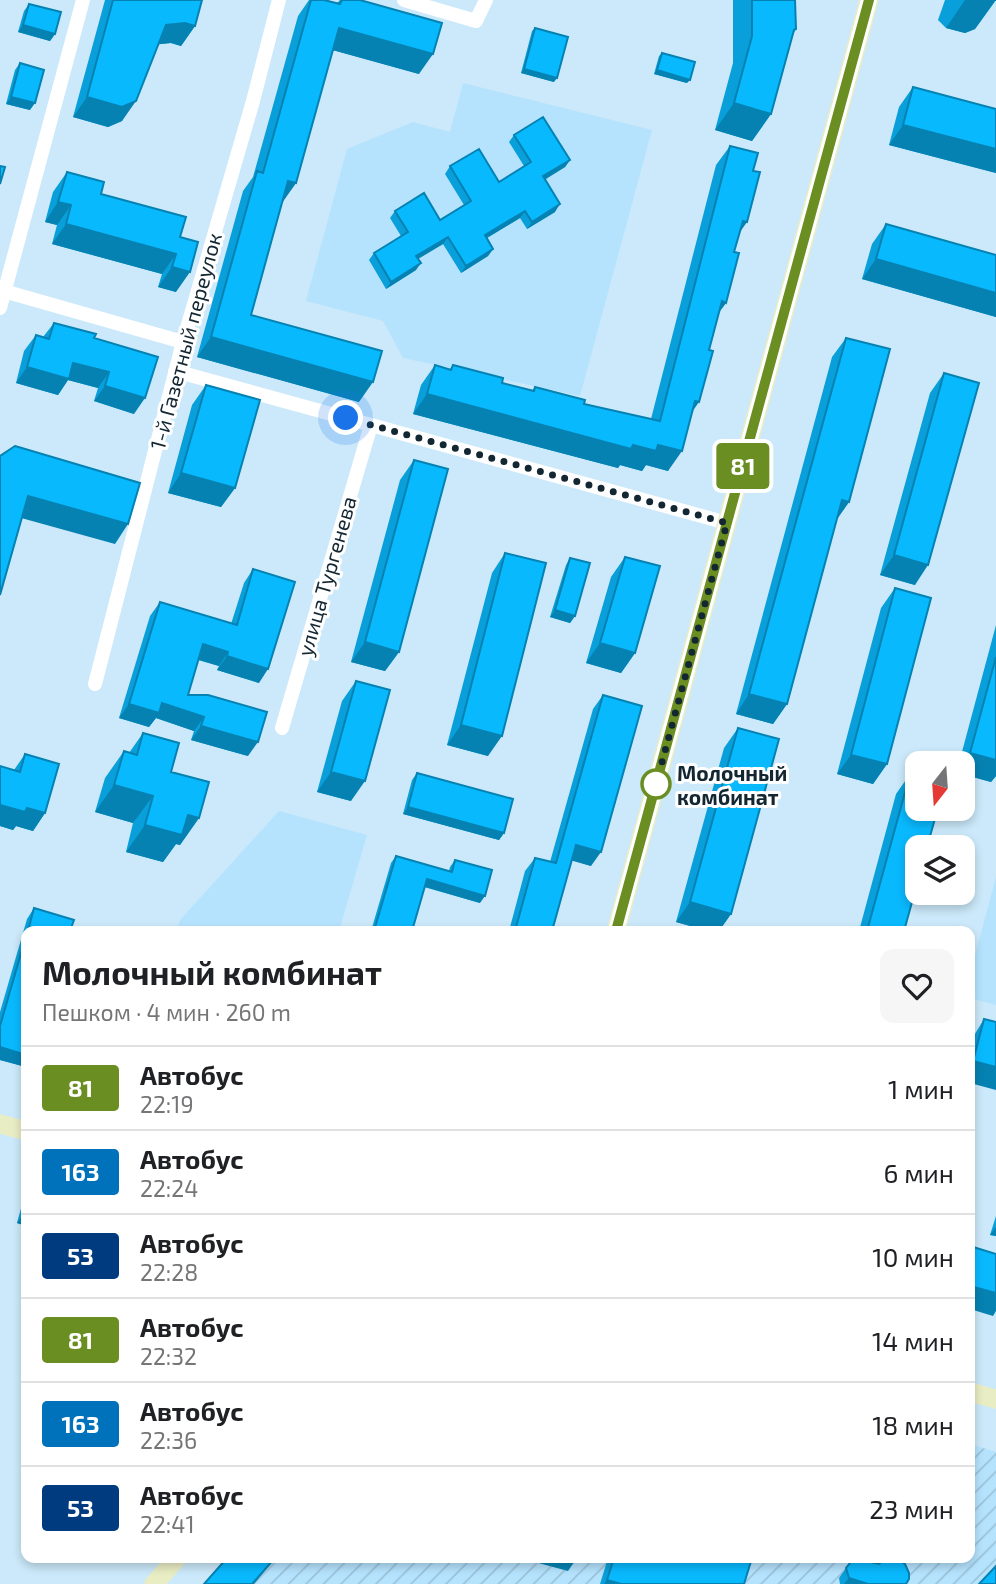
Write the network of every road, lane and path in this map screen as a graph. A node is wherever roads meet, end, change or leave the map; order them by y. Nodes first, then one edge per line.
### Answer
1 (83, 0) edge
2 (279, 0) edge
3 (404, 0) edge
4 (486, 0) edge
5 (869, 0) edge
6 (2, 290) edge
7 (0, 308) edge
8 (183, 342) junction
9 (175, 371) junction
10 (371, 425) junction
11 (727, 523) junction
12 (95, 684) dead end
13 (282, 728) dead end
14 (617, 926) edge
15 (0, 1124) edge
16 (21, 1130) edge
17 (975, 1393) edge
18 (996, 1399) edge
19 (173, 1563) edge
20 (154, 1584) edge

1 - 6 street
2 - 8 street, 1-й Газетный переулок
3 - 4 street
5 - 11 street
6 - 7 street
6 - 8 street
8 - 9 street, 1-й Газетный переулок
9 - 10 street
9 - 12 street, 1-й Газетный переулок
10 - 11 street
10 - 13 street, улица Тургенева
11 - 14 street
15 - 16 street
17 - 18 street
19 - 20 street

